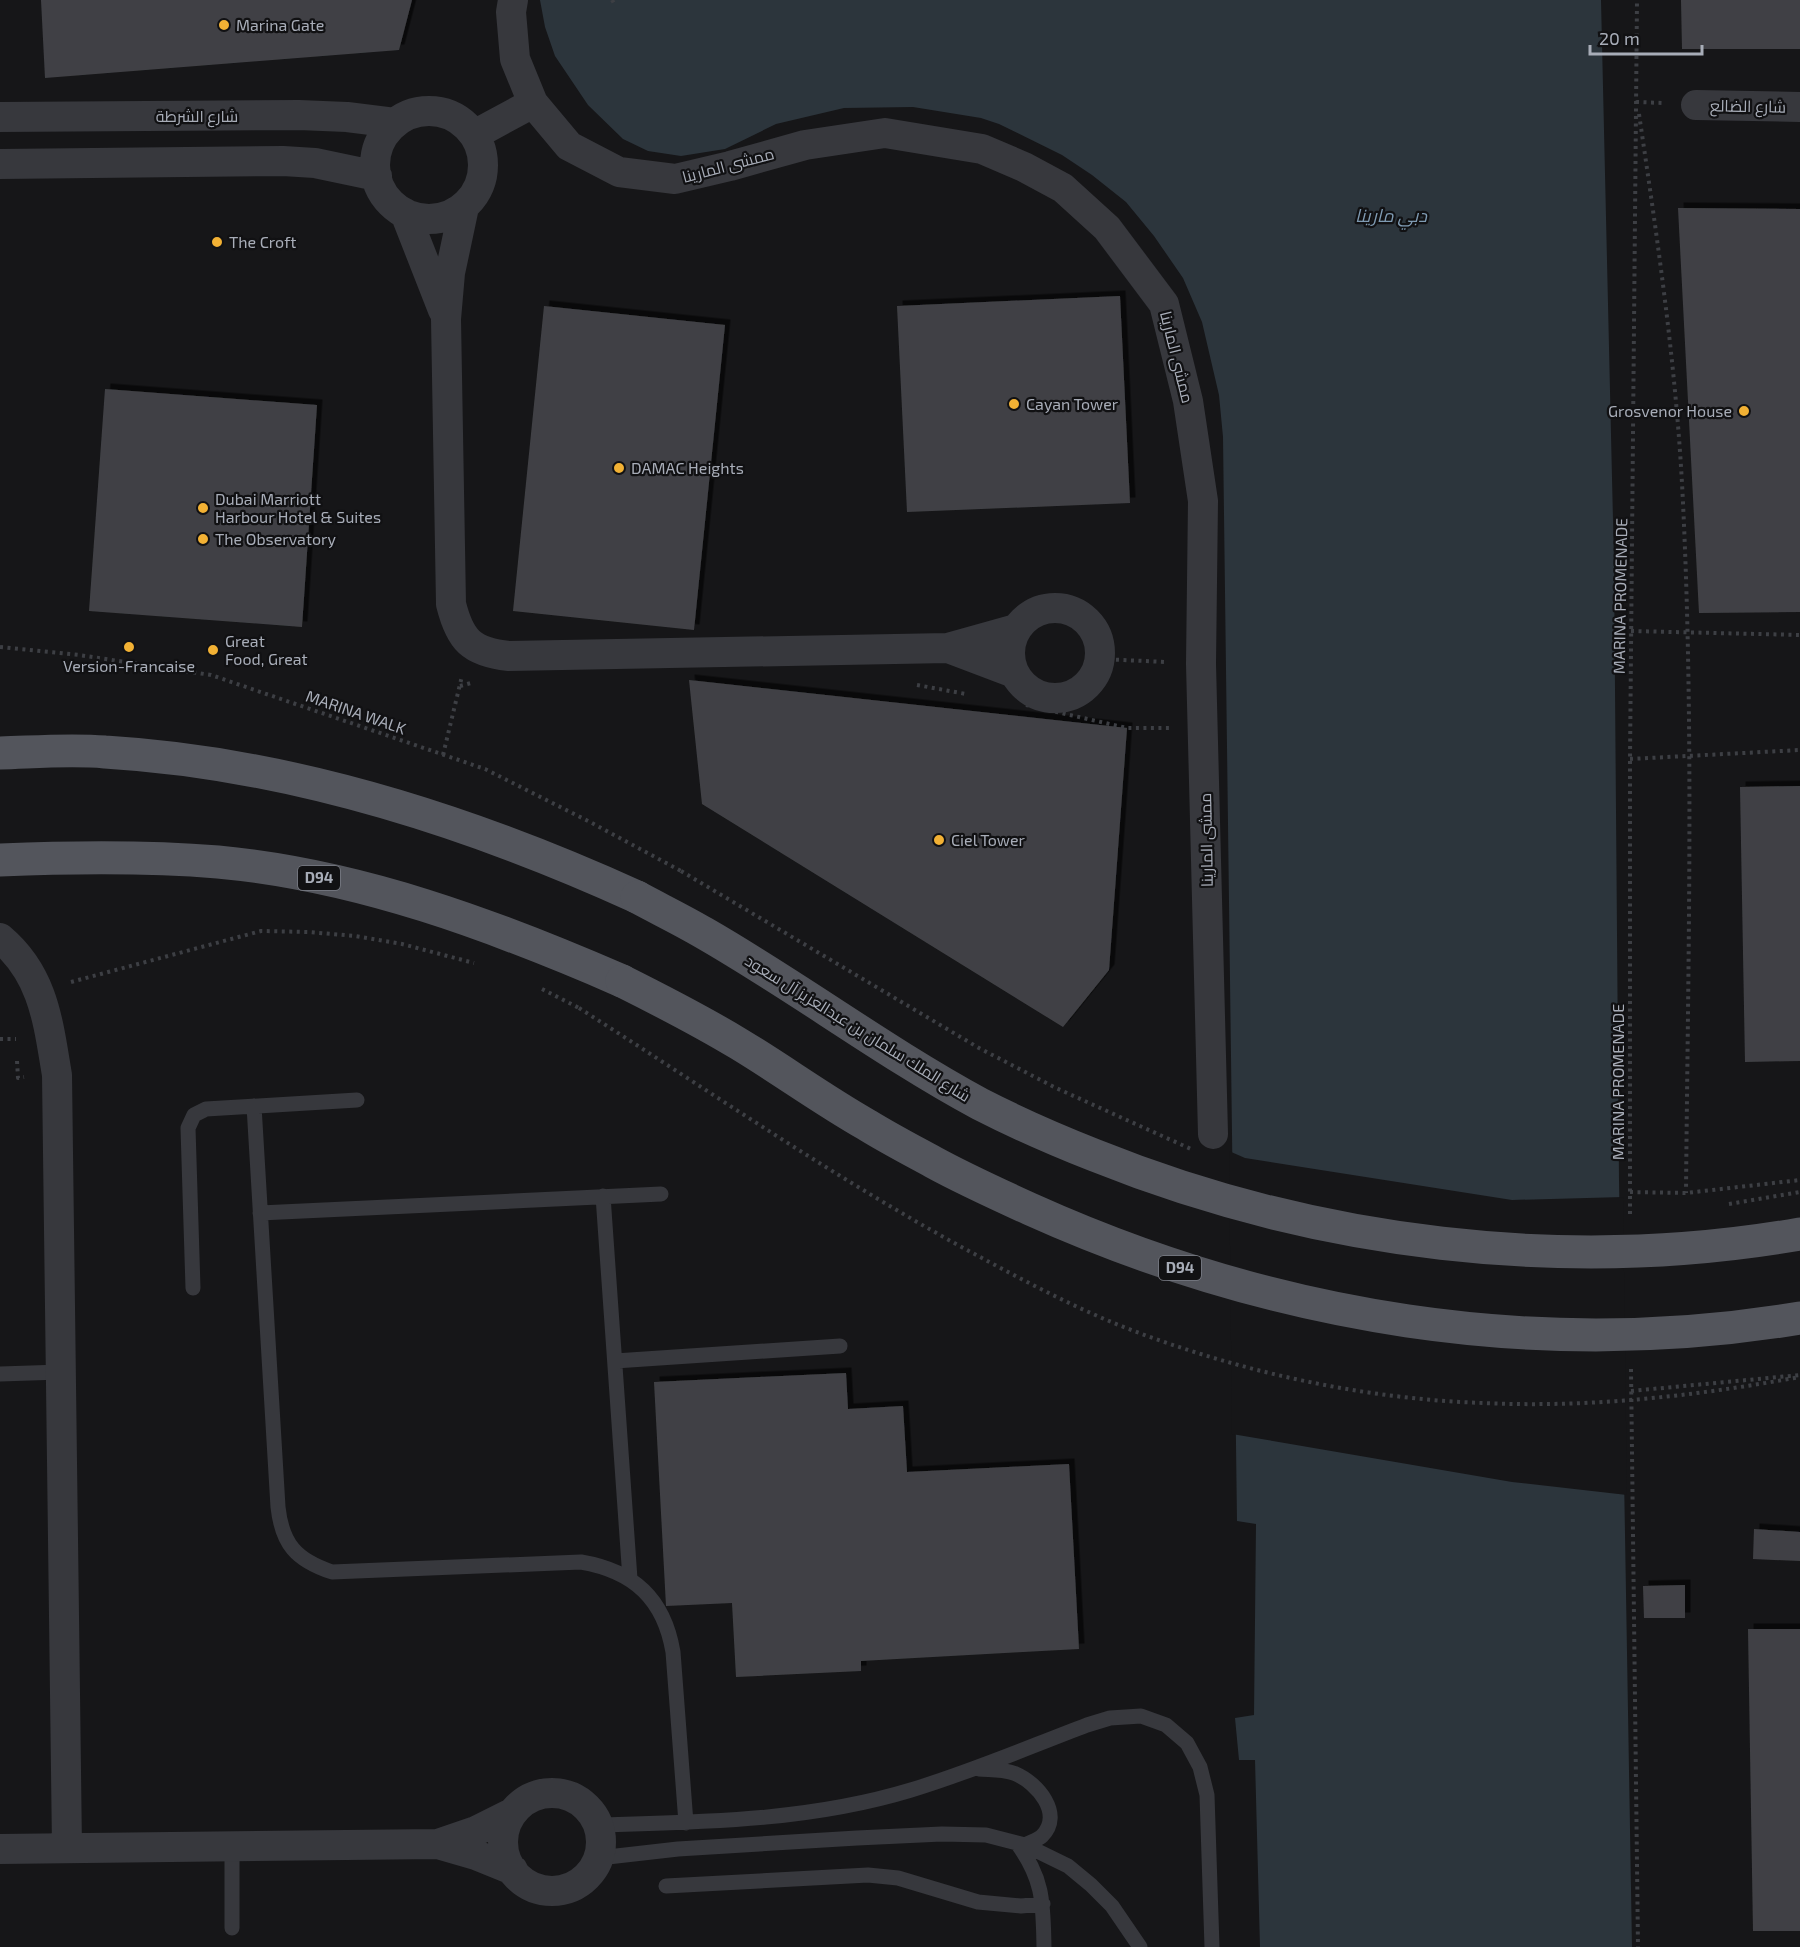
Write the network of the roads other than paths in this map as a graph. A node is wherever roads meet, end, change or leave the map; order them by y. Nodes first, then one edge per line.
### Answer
1 (513, 0) edge
2 (532, 103) junction
3 (1696, 105) dead end
4 (1800, 107) edge
5 (0, 117) edge
6 (394, 123) junction
7 (474, 135) junction
8 (0, 164) edge
9 (377, 176) junction
10 (464, 207) junction
11 (405, 213) junction
12 (446, 319) junction
13 (1016, 629) junction
14 (948, 648) junction
15 (1014, 674) junction
16 (0, 753) edge
17 (0, 860) edge
18 (0, 938) edge
19 (357, 1100) dead end
20 (254, 1106) junction
21 (1206, 1143) road end
22 (661, 1194) dead end
23 (603, 1196) junction
24 (260, 1213) junction
25 (1800, 1234) edge
26 (193, 1288) dead end
27 (1800, 1318) edge
28 (840, 1346) dead end
29 (615, 1361) junction
30 (61, 1372) junction
31 (0, 1374) edge
32 (630, 1579) junction
33 (972, 1769) junction
34 (512, 1813) junction
35 (686, 1823) junction
36 (598, 1826) junction
37 (438, 1844) junction
38 (1021, 1844) junction
39 (232, 1847) junction
40 (67, 1848) junction
41 (0, 1850) edge
42 (599, 1858) junction
43 (513, 1870) junction
44 (666, 1886) dead end
45 (1043, 1904) junction
46 (232, 1928) dead end
47 (1044, 1947) edge
48 (1140, 1947) edge
49 (1212, 1947) edge

1 - 2 street, ممشى المارينا
2 - 7 street
2 - 21 street, ممشى المارينا
3 - 4 street, شارع الضالع
5 - 6 street, شارع الشرطة
6 - 7 street
6 - 9 street
7 - 10 street
8 - 9 street
9 - 11 street
10 - 11 street
10 - 12 street
11 - 12 street
12 - 14 street
13 - 14 street
13 - 15 street
13 - 15 street
14 - 15 street
16 - 25 main road, شارع الملك سلمان بن عبدالعزيز آل سعود, bridge
17 - 27 main road, D94, bridge
18 - 30 street
19 - 20 lane
20 - 24 lane
20 - 26 lane
22 - 23 lane
23 - 24 lane
23 - 29 lane
24 - 32 lane
28 - 29 lane
29 - 32 lane
30 - 31 lane
30 - 40 street
32 - 35 lane
33 - 35 lane
33 - 38 lane
33 - 49 lane
34 - 36 street
34 - 37 street
34 - 43 street
35 - 36 lane
36 - 42 street
37 - 39 street
37 - 43 street
38 - 42 lane
38 - 45 lane
38 - 48 lane
39 - 40 street
39 - 46 lane
40 - 41 street
42 - 43 street
44 - 45 lane
45 - 47 lane

